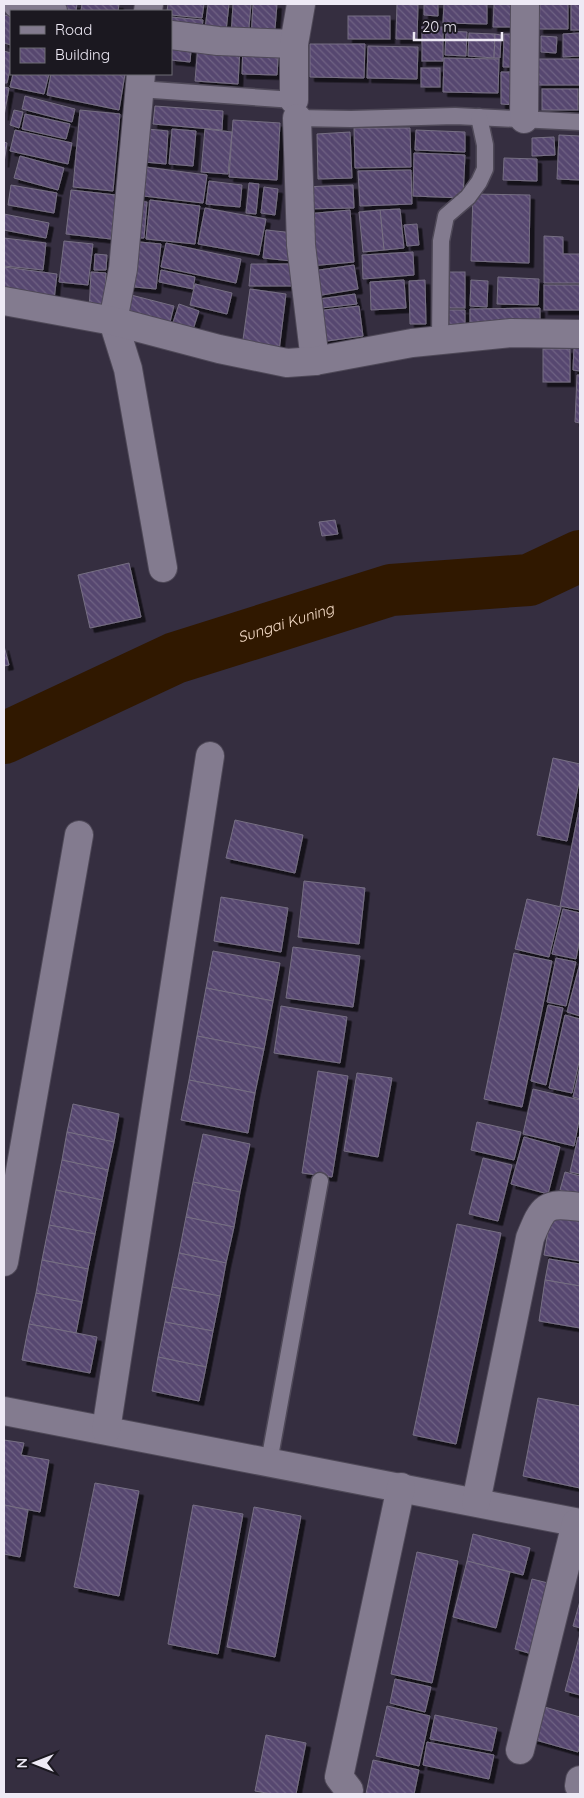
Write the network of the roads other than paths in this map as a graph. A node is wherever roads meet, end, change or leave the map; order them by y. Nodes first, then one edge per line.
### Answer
1 (18, 4) edge
2 (301, 4) edge
3 (525, 4) edge
4 (48, 10) edge
5 (172, 34) edge
6 (294, 44) junction
7 (140, 81) edge
8 (295, 109) junction
9 (479, 117) junction
10 (524, 119) junction
11 (580, 122) edge
12 (4, 301) edge
13 (113, 321) junction
14 (580, 334) edge
15 (440, 340) junction
16 (315, 361) junction
17 (163, 568) dead end
18 (210, 756) dead end
19 (79, 835) dead end
20 (320, 1181) dead end
21 (580, 1206) edge
22 (4, 1262) edge
23 (4, 1411) edge
24 (106, 1430) junction
25 (269, 1462) junction
26 (401, 1488) junction
27 (476, 1502) junction
28 (578, 1523) edge
29 (520, 1750) dead end
30 (348, 1794) edge

1 - 4 street
2 - 6 street
3 - 10 street
5 - 6 street
6 - 8 street
7 - 8 lane
7 - 13 street
8 - 9 lane
8 - 16 street
9 - 10 lane
9 - 15 lane
10 - 11 lane
12 - 13 street
13 - 16 street
13 - 17 street
14 - 15 street
15 - 16 street
18 - 24 street
19 - 22 street
20 - 25 lane
21 - 27 street
23 - 24 street
24 - 25 street
25 - 26 street
26 - 27 street
26 - 30 street
27 - 28 street
28 - 29 street

